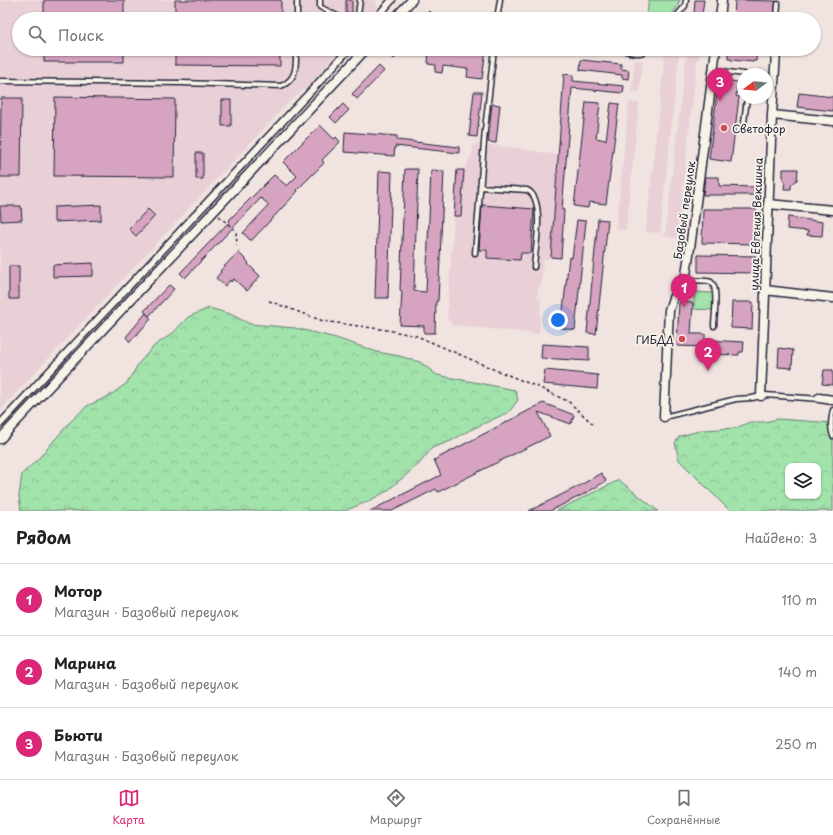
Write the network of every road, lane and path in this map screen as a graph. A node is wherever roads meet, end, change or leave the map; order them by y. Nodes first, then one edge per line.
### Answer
1 (297, 0) edge
2 (320, 0) edge
3 (360, 0) edge
4 (392, 0) edge
5 (412, 0) edge
6 (500, 0) edge
7 (686, 0) edge
8 (722, 0) edge
9 (778, 4) dead end
10 (297, 12) edge
11 (328, 12) edge
12 (358, 12) edge
13 (381, 12) edge
14 (401, 12) edge
15 (498, 12) edge
16 (680, 12) edge
17 (721, 12) edge
18 (777, 12) edge
19 (296, 56) edge
20 (343, 56) edge
21 (359, 56) edge
22 (493, 56) edge
23 (715, 56) edge
24 (776, 56) edge
25 (713, 70) junction
26 (737, 73) edge
27 (0, 81) edge
28 (746, 104) edge
29 (772, 115) junction
30 (833, 121) edge
31 (743, 131) dead end
32 (480, 187) junction
33 (768, 204) junction
34 (833, 210) edge
35 (214, 211) junction
36 (237, 245) dead end
37 (475, 253) dead end
38 (534, 267) dead end
39 (685, 281) junction
40 (765, 290) junction
41 (833, 298) edge
42 (269, 301) dead end
43 (714, 326) dead end
44 (760, 396) junction
45 (819, 398) junction
46 (833, 400) edge
47 (833, 404) edge
48 (833, 410) edge
49 (664, 417) joint
50 (0, 424) edge
51 (594, 425) dead end
52 (833, 436) edge
53 (0, 439) edge

1 - 10 lane
2 - 11 lane
3 - 12 lane
4 - 13 street
5 - 14 street
6 - 15 lane
7 - 16 lane
8 - 17 street
9 - 18 lane
19 - 27 lane
20 - 50 street
21 - 35 street
22 - 32 lane
23 - 25 street, Базовый переулок
24 - 29 street, улица Евгения Векшина
25 - 26 lane
25 - 39 street, Базовый переулок
28 - 31 lane
29 - 30 street
29 - 33 street, улица Евгения Векшина
32 - 37 lane
32 - 38 lane
33 - 34 street
33 - 40 street, улица Евгения Векшина
35 - 36 path
35 - 53 street
39 - 43 lane
39 - 49 street, Базовый переулок
40 - 41 street
40 - 44 street, улица Евгения Векшина
42 - 51 path
44 - 45 lane
44 - 49 lane
45 - 46 street
45 - 47 lane
48 - 52 lane

